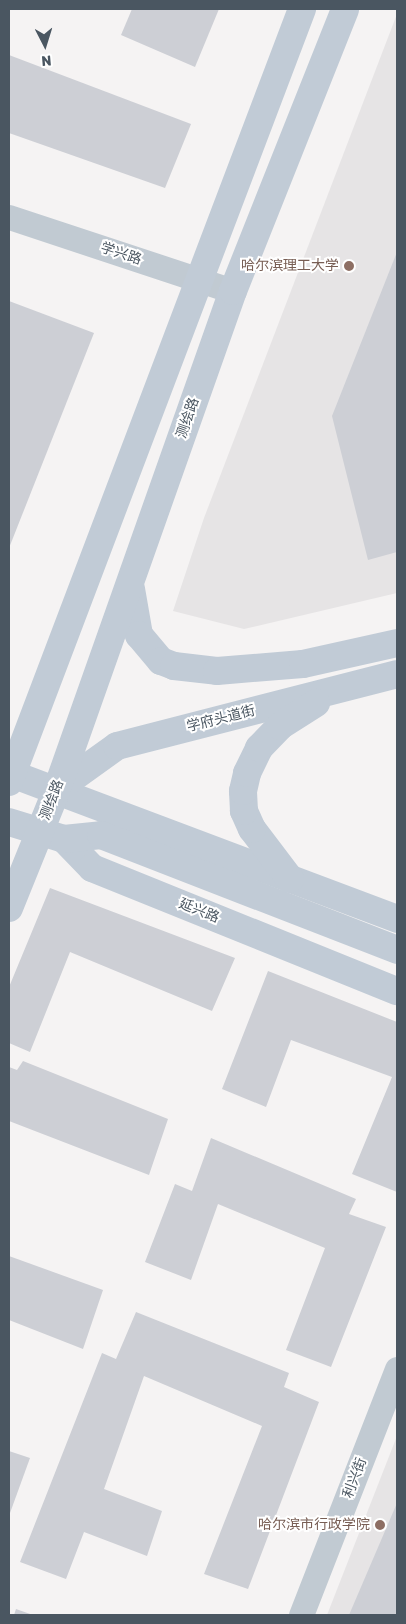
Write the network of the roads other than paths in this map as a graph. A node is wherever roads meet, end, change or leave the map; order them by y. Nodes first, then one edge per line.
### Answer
1 (302, 9) edge
2 (345, 9) edge
3 (9, 217) edge
4 (199, 280) junction
5 (233, 291) junction
6 (130, 582) junction
7 (397, 643) edge
8 (397, 674) edge
9 (350, 686) junction
10 (10, 776) edge
11 (57, 789) junction
12 (9, 822) edge
13 (52, 836) junction
14 (290, 878) junction
15 (9, 908) edge
16 (397, 919) edge
17 (397, 950) edge
18 (397, 991) edge
19 (397, 1369) edge
20 (301, 1615) edge

1 - 4 main road
2 - 5 main road, 测绘路
3 - 4 street, 学兴路
4 - 5 street, 学兴路
4 - 10 main road
5 - 6 main road, 测绘路
6 - 7 main road
6 - 11 main road, 测绘路
8 - 9 main road, 学府头道街
9 - 11 main road, 学府头道街
9 - 14 main road
10 - 11 main road
11 - 13 main road, 测绘路
11 - 14 main road
12 - 13 main road, 延兴路
13 - 15 main road, 测绘路
13 - 17 main road
13 - 18 main road, 延兴路
14 - 16 main road
19 - 20 street, 利兴街

